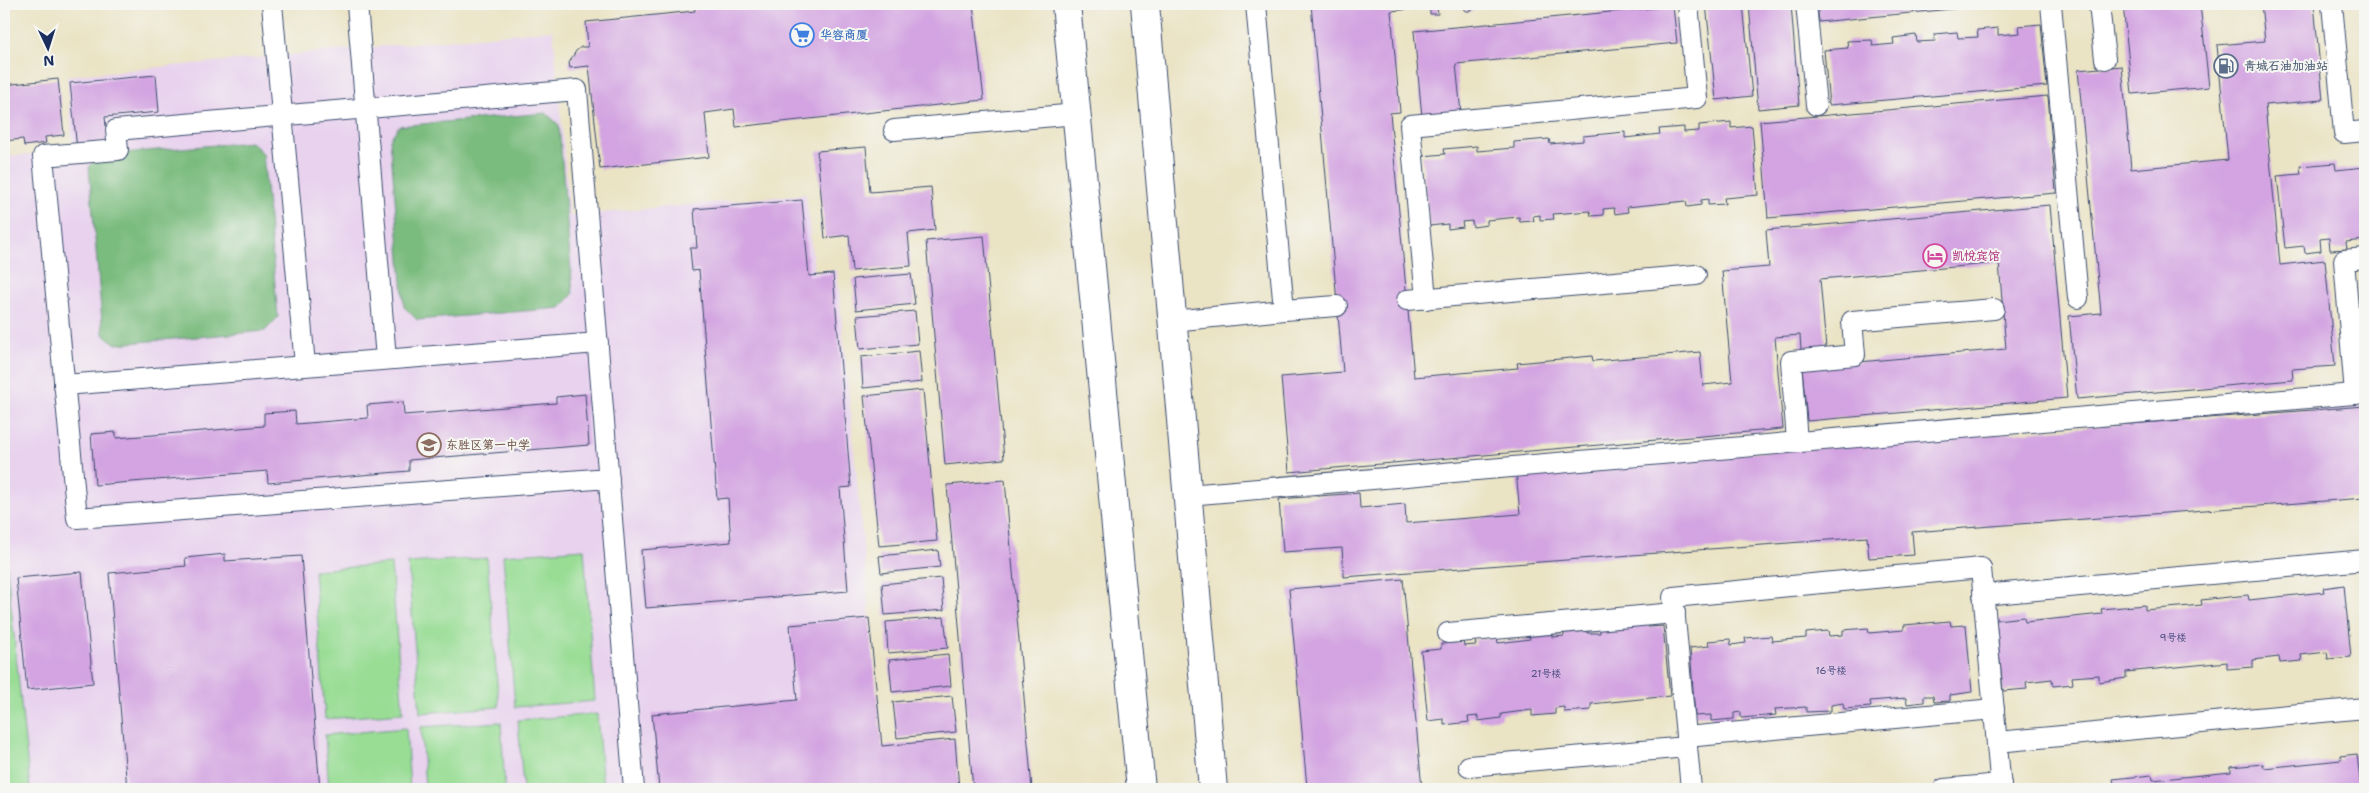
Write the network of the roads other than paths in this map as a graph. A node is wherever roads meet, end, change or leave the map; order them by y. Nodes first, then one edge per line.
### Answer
1 (272, 4) edge
2 (357, 4) edge
3 (1066, 4) edge
4 (1145, 4) edge
5 (1256, 4) edge
6 (1688, 4) edge
7 (1806, 4) edge
8 (2051, 4) edge
9 (2099, 4) edge
10 (2332, 4) edge
11 (2104, 60) dead end
12 (1816, 105) dead end
13 (366, 108) junction
14 (1076, 114) junction
15 (282, 115) junction
16 (894, 130) dead end
17 (2365, 131) edge
18 (2365, 258) edge
19 (1696, 276) dead end
20 (2078, 298) dead end
21 (1337, 306) dead end
22 (1994, 309) dead end
23 (1284, 310) junction
24 (1172, 321) junction
25 (598, 343) junction
26 (386, 359) junction
27 (304, 365) junction
28 (64, 385) junction
29 (2360, 394) edge
30 (1797, 442) junction
31 (609, 478) junction
32 (1188, 495) junction
33 (2365, 560) edge
34 (1983, 595) junction
35 (1675, 613) junction
36 (1448, 633) dead end
37 (2365, 708) edge
38 (1994, 709) junction
39 (1687, 742) junction
40 (1997, 742) junction
41 (1469, 766) dead end
42 (2001, 787) edge
43 (634, 789) edge
44 (1141, 789) edge
45 (1213, 789) edge
46 (1691, 789) edge
47 (1944, 789) edge

1 - 15 lane
2 - 13 lane
3 - 14 street
4 - 24 street
5 - 23 lane
6 - 19 lane
7 - 12 lane
8 - 20 lane
9 - 11 lane
10 - 17 lane
13 - 15 lane
13 - 25 lane
13 - 26 lane
14 - 16 lane
14 - 44 street
15 - 27 lane
15 - 28 lane
18 - 29 lane
21 - 23 lane
22 - 30 lane
23 - 24 lane
24 - 32 street
25 - 26 lane
25 - 31 lane
26 - 27 lane
27 - 28 lane
28 - 31 lane
29 - 30 lane
30 - 32 lane
31 - 43 lane
32 - 45 street
33 - 34 lane
34 - 35 lane
34 - 38 lane
35 - 36 lane
35 - 39 lane
37 - 40 lane
38 - 39 lane
38 - 40 lane
39 - 41 lane
39 - 46 lane
40 - 42 lane
42 - 47 lane

